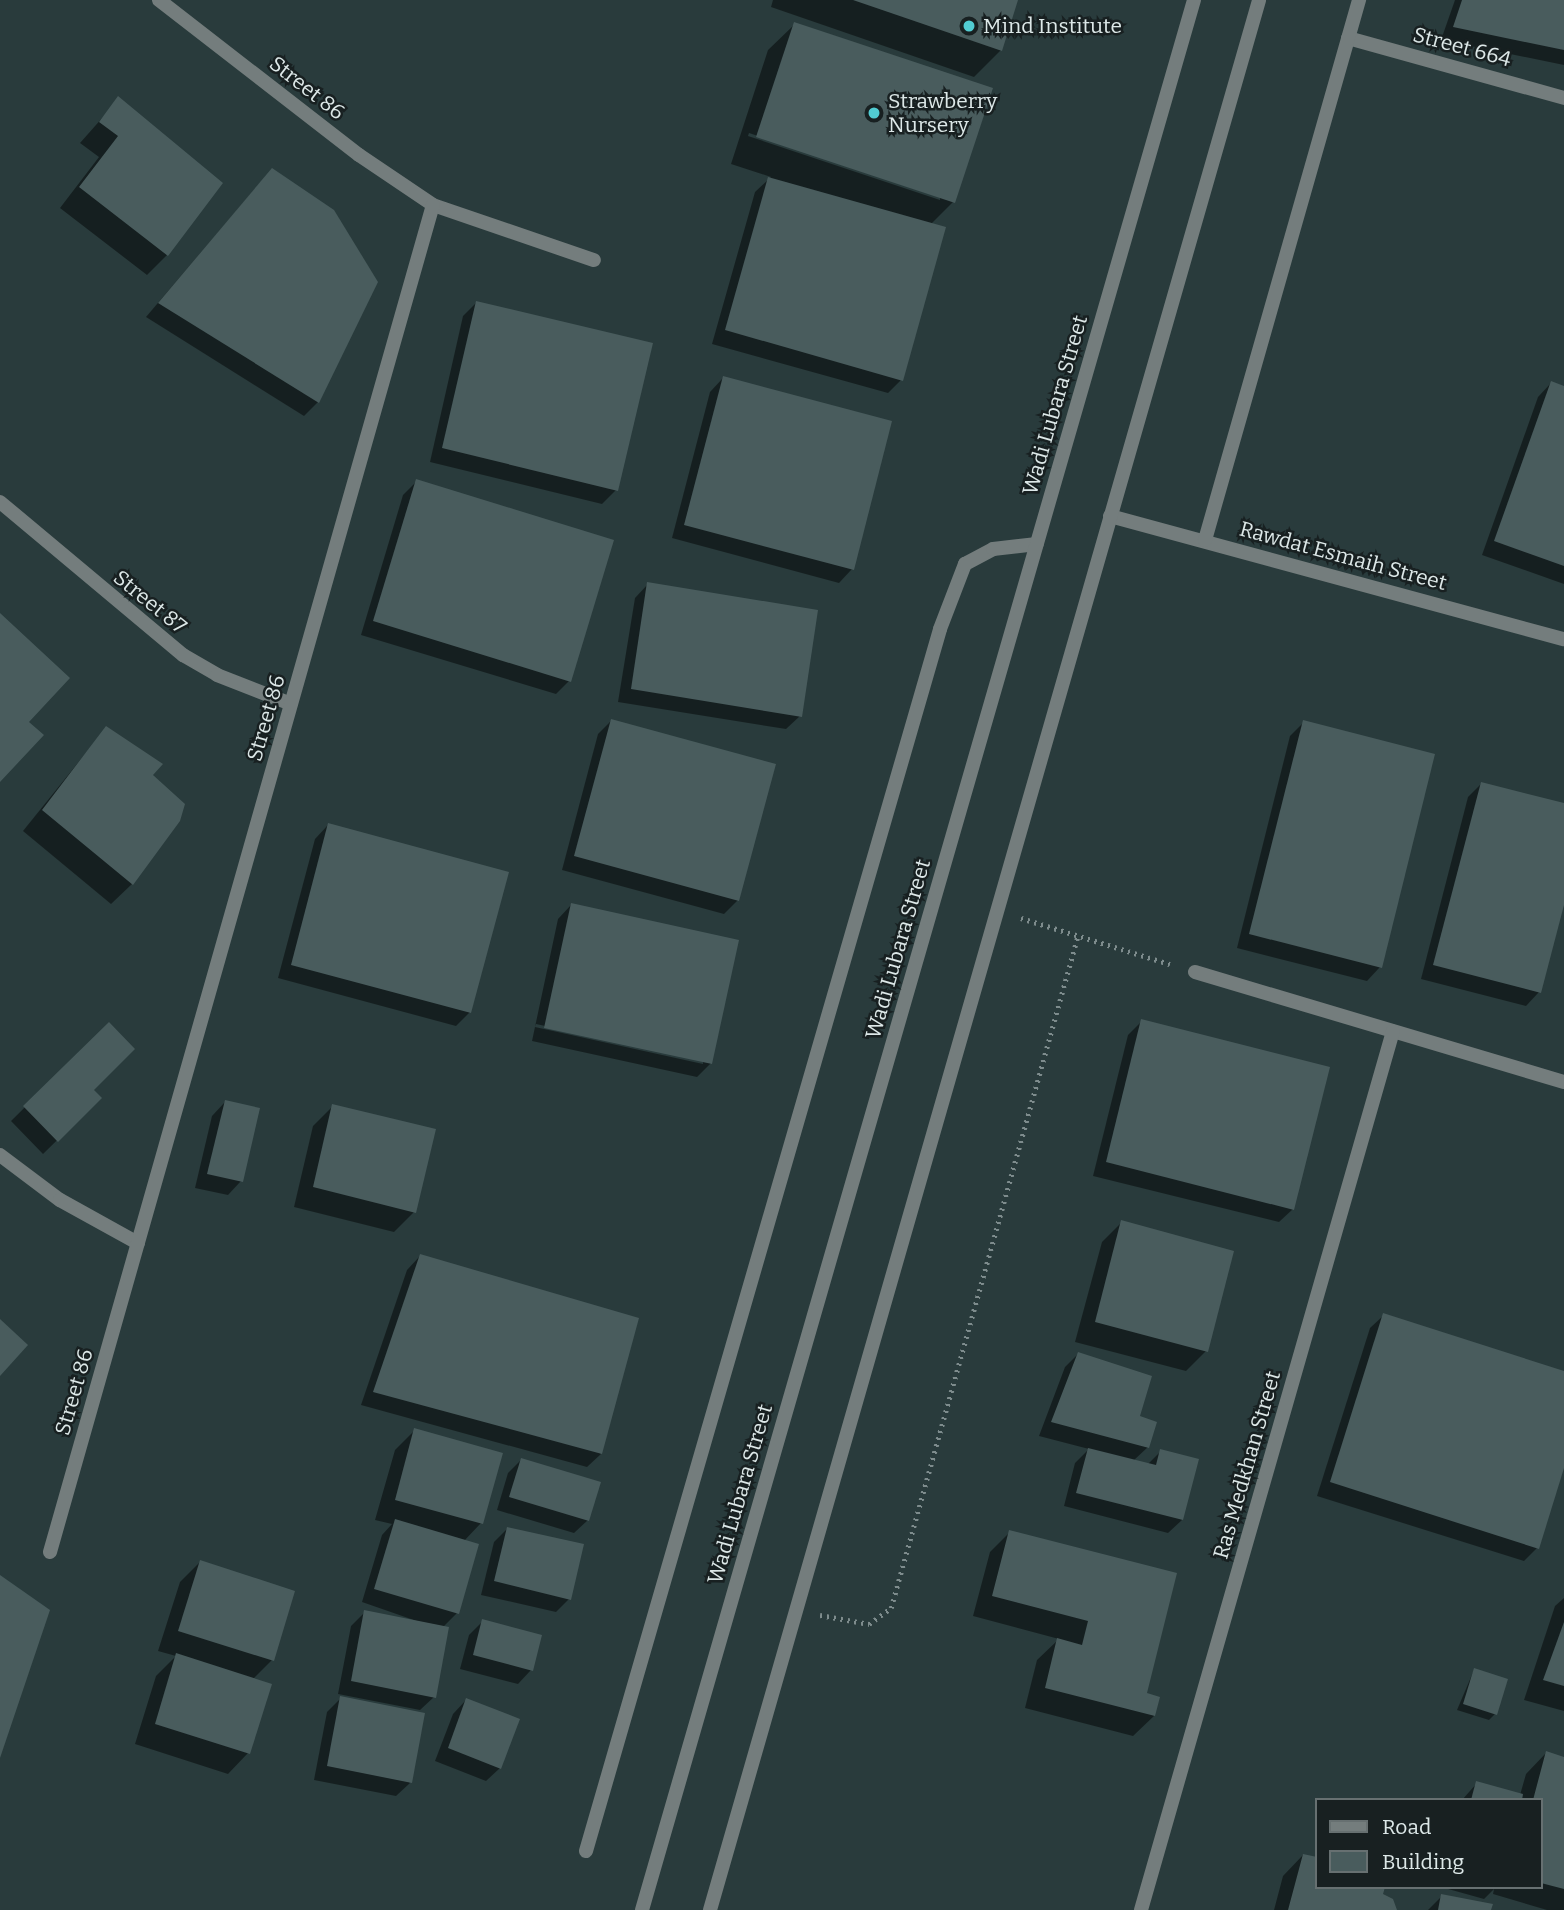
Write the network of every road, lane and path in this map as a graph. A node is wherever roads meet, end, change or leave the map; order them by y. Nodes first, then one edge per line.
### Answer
1 (159, 0) edge
2 (1194, 0) edge
3 (1259, 0) edge
4 (1359, 0) edge
5 (1348, 38) junction
6 (1564, 98) edge
7 (433, 205) junction
8 (594, 260) dead end
9 (0, 502) edge
10 (1110, 516) junction
11 (1205, 540) junction
12 (1037, 544) junction
13 (1564, 639) edge
14 (291, 704) junction
15 (997, 911) junction
16 (1078, 936) junction
17 (1195, 972) joint
18 (1393, 1031) junction
19 (1564, 1082) edge
20 (0, 1156) edge
21 (138, 1243) junction
22 (50, 1552) dead end
23 (796, 1609) junction
24 (586, 1851) dead end
25 (642, 1910) edge
26 (710, 1910) edge
27 (1141, 1910) edge

1 - 7 street, Street 86
2 - 12 street, Wadi Lubara Street
3 - 10 street
4 - 5 street
5 - 6 street, Street 664
5 - 11 street
7 - 8 street, Street 86
7 - 14 street, Street 86
9 - 14 street, Street 87
10 - 11 street, Rawdat Esmaih Street
10 - 15 street
11 - 13 street, Rawdat Esmaih Street
12 - 24 street
12 - 25 street, Wadi Lubara Street
14 - 21 street, Street 86
15 - 16 path
15 - 23 street
16 - 17 path
16 - 23 path
17 - 18 street
18 - 19 street
18 - 27 street, Ras Medkhan Street
20 - 21 street
21 - 22 street, Street 86
23 - 26 street

